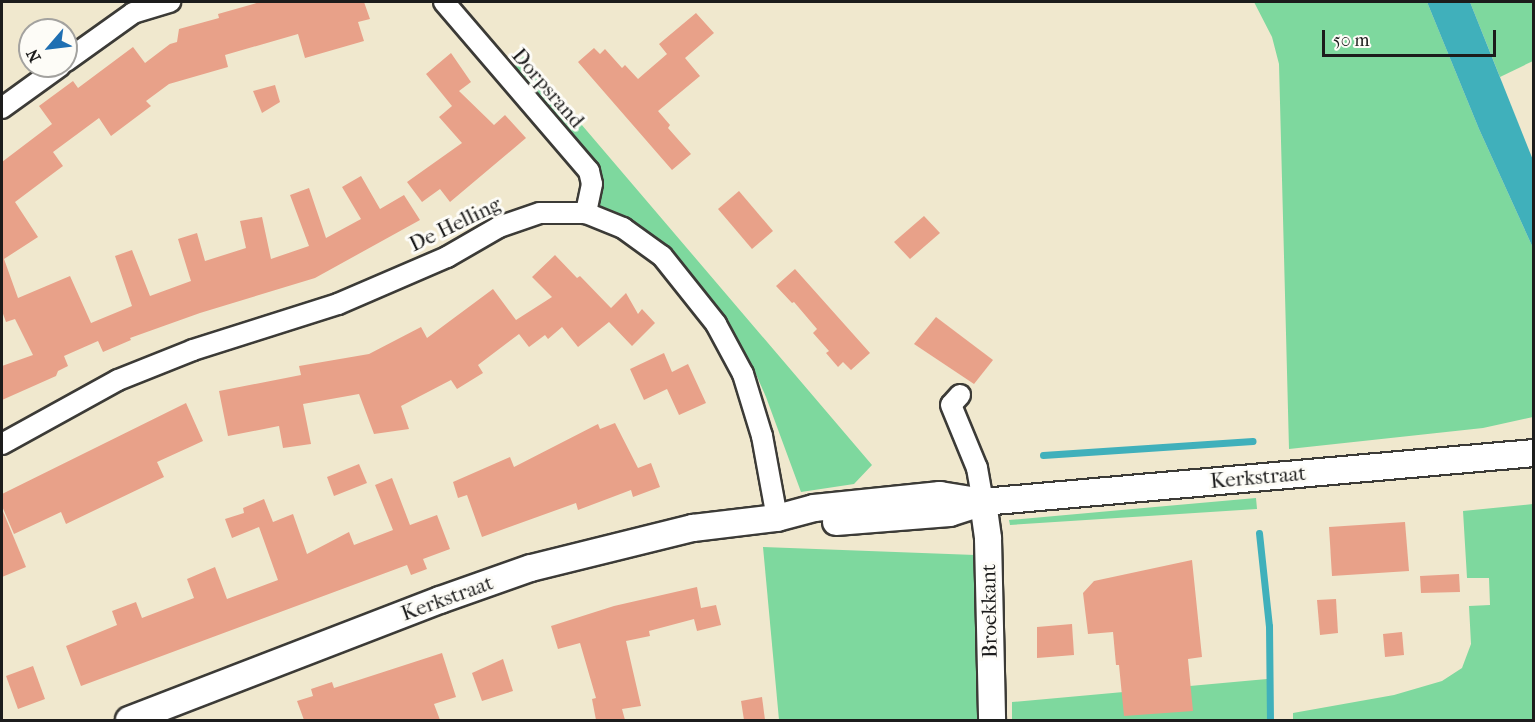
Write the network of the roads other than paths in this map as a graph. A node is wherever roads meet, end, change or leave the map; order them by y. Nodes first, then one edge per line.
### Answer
1 (170, 2) edge
2 (444, 2) edge
3 (78, 52) edge
4 (43, 78) edge
5 (2, 108) edge
6 (586, 213) junction
7 (960, 395) dead end
8 (2, 444) edge
9 (1533, 453) edge
10 (984, 502) junction
11 (777, 518) junction
12 (129, 720) edge
13 (992, 720) edge

1 - 3 street
2 - 6 street, Dorpsrand
4 - 5 street
6 - 8 street, De Helling
6 - 11 street, De Helling
7 - 10 street
9 - 10 street, Kerkstraat
10 - 11 street, Kerkstraat
10 - 13 street, Broekkant
11 - 12 street, Kerkstraat

